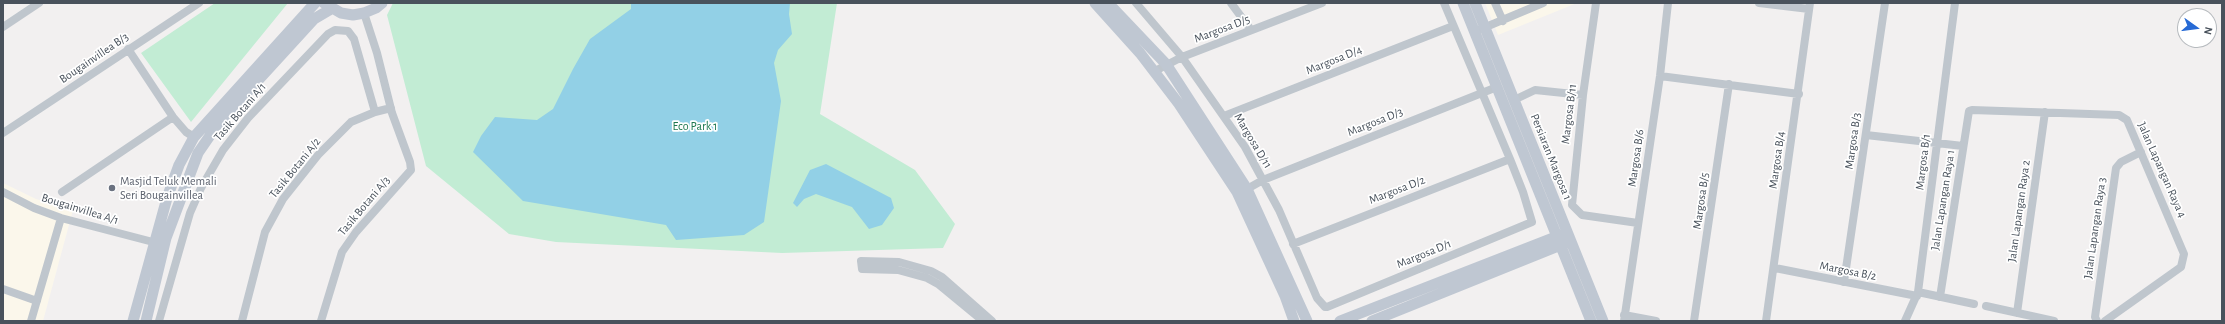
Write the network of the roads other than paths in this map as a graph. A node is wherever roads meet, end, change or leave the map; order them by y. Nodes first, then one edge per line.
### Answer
1 (39, 3) edge
2 (199, 3) edge
3 (315, 3) edge
4 (382, 3) edge
5 (1095, 3) edge
6 (1108, 3) edge
7 (1136, 3) edge
8 (1231, 3) edge
9 (1322, 3) edge
10 (1444, 3) edge
11 (1463, 3) edge
12 (1475, 3) edge
13 (1496, 3) edge
14 (1543, 3) edge
15 (1596, 3) edge
16 (1668, 3) edge
17 (1759, 3) edge
18 (1885, 3) edge
19 (1955, 3) edge
20 (327, 6) edge
21 (1809, 6) edge
22 (364, 14) junction
23 (1503, 21) junction
24 (1453, 26) junction
25 (3, 27) edge
26 (1251, 30) junction
27 (1479, 30) junction
28 (128, 50) junction
29 (1182, 57) junction
30 (1166, 64) junction
31 (1155, 72) junction
32 (1660, 76) junction
33 (1729, 84) junction
34 (1497, 87) junction
35 (1482, 92) junction
36 (1799, 94) junction
37 (1583, 95) junction
38 (1514, 100) junction
39 (391, 108) junction
40 (1972, 110) joint
41 (375, 112) junction
42 (2046, 112) junction
43 (1224, 116) junction
44 (173, 117) junction
45 (3, 133) edge
46 (1866, 135) junction
47 (208, 136) junction
48 (194, 137) junction
49 (1937, 143) junction
50 (1963, 146) junction
51 (2141, 152) junction
52 (198, 153) junction
53 (1510, 159) junction
54 (1263, 180) junction
55 (1247, 189) junction
56 (3, 192) edge
57 (62, 192) dead end
58 (61, 218) junction
59 (1638, 223) junction
60 (1556, 237) junction
61 (1569, 237) junction
62 (166, 238) junction
63 (154, 242) junction
64 (1293, 244) junction
65 (1546, 246) junction
66 (162, 253) junction
67 (1565, 258) junction
68 (1775, 268) junction
69 (1844, 282) junction
70 (3, 289) edge
71 (1917, 294) junction
72 (1940, 297) junction
73 (37, 301) junction
74 (1974, 304) dead end
75 (1986, 306) dead end
76 (1325, 307) joint
77 (2017, 313) junction
78 (1624, 318) edge
79 (31, 321) edge
80 (133, 321) edge
81 (146, 321) edge
82 (159, 321) edge
83 (242, 321) edge
84 (321, 321) edge
85 (983, 321) edge
86 (992, 321) edge
87 (1294, 321) edge
88 (1307, 321) edge
89 (1340, 321) edge
90 (1372, 321) edge
91 (1591, 321) edge
92 (1603, 321) edge
93 (1656, 321) edge
94 (1694, 321) edge
95 (1766, 321) edge
96 (1905, 321) edge
97 (2054, 321) edge
98 (2097, 321) edge
99 (2104, 321) edge

1 - 25 street
2 - 28 street, Bougainvillea B/3
3 - 48 street
4 - 22 street
5 - 31 street
6 - 30 street
7 - 29 street, Margosa D/11
8 - 26 street
9 - 26 street, Margosa D/5
10 - 24 street
11 - 27 street, Persiaran Margosa 1
12 - 27 street, Persiaran Margosa 1
13 - 23 street
14 - 23 street
15 - 37 street, Margosa B/11
16 - 32 street, Margosa B/6
17 - 21 street
18 - 46 street, Margosa B/3
19 - 49 street, Margosa B/1
20 - 22 street
20 - 47 street
21 - 36 street, Margosa B/4
22 - 39 street
23 - 27 street
24 - 35 street
24 - 43 street, Margosa D/4
26 - 29 street, Margosa D/5
27 - 34 street, Persiaran Margosa 1
27 - 38 street, Persiaran Margosa 1
28 - 44 street
28 - 45 street, Bougainvillea B/3
29 - 30 street, Margosa D/5
29 - 43 street, Margosa D/11
30 - 31 street, Margosa D/5
30 - 55 street
31 - 87 street
32 - 33 street
32 - 59 street, Margosa B/6
33 - 36 street
33 - 94 street, Margosa B/5
34 - 35 street, Margosa D/3
34 - 60 street, Persiaran Margosa 1
35 - 53 street
35 - 54 street, Margosa D/3
36 - 68 street, Margosa B/4
37 - 38 street
37 - 59 street, Margosa B/11
38 - 61 street, Persiaran Margosa 1
39 - 41 street, Tasik Botani A/2
39 - 84 street, Tasik Botani A/3
40 - 42 street, Jalan Lapangan Raya 4
40 - 50 street, Jalan Lapangan Raya 1
41 - 82 street, Tasik Botani A/1
41 - 83 street, Tasik Botani A/2
42 - 51 street, Jalan Lapangan Raya 4
42 - 77 street, Jalan Lapangan Raya 2
43 - 54 street, Margosa D/11
44 - 48 street
44 - 57 street
46 - 49 street
46 - 69 street, Margosa B/3
47 - 48 street
47 - 52 street
48 - 52 street
48 - 63 street
49 - 50 street
49 - 71 street, Margosa B/1
50 - 72 street, Jalan Lapangan Raya 1
51 - 98 street, Jalan Lapangan Raya 3
51 - 99 street, Jalan Lapangan Raya 4
52 - 62 street
53 - 64 street, Margosa D/2
53 - 76 street, Margosa D/1
54 - 55 street, Margosa D/3
54 - 64 street, Margosa D/11
55 - 88 street
56 - 58 street, Bougainvillea A/1
58 - 63 street, Bougainvillea A/1
58 - 73 street
59 - 78 street, Margosa B/6
60 - 61 street
60 - 65 street
60 - 67 street, Persiaran Margosa 1
61 - 92 street, Persiaran Margosa 1
62 - 63 street
62 - 66 street
63 - 66 street
63 - 80 street
64 - 76 street, Margosa D/11
65 - 67 street
65 - 89 street
65 - 90 street
66 - 81 street
67 - 91 street, Persiaran Margosa 1
68 - 69 street, Margosa B/2
68 - 95 street, Margosa B/4
69 - 71 street, Margosa B/2
70 - 73 street
71 - 72 street, Margosa B/2
71 - 96 street, Margosa B/1
72 - 74 street
73 - 79 street
75 - 77 street
77 - 97 street
78 - 93 street
85 - 86 street

